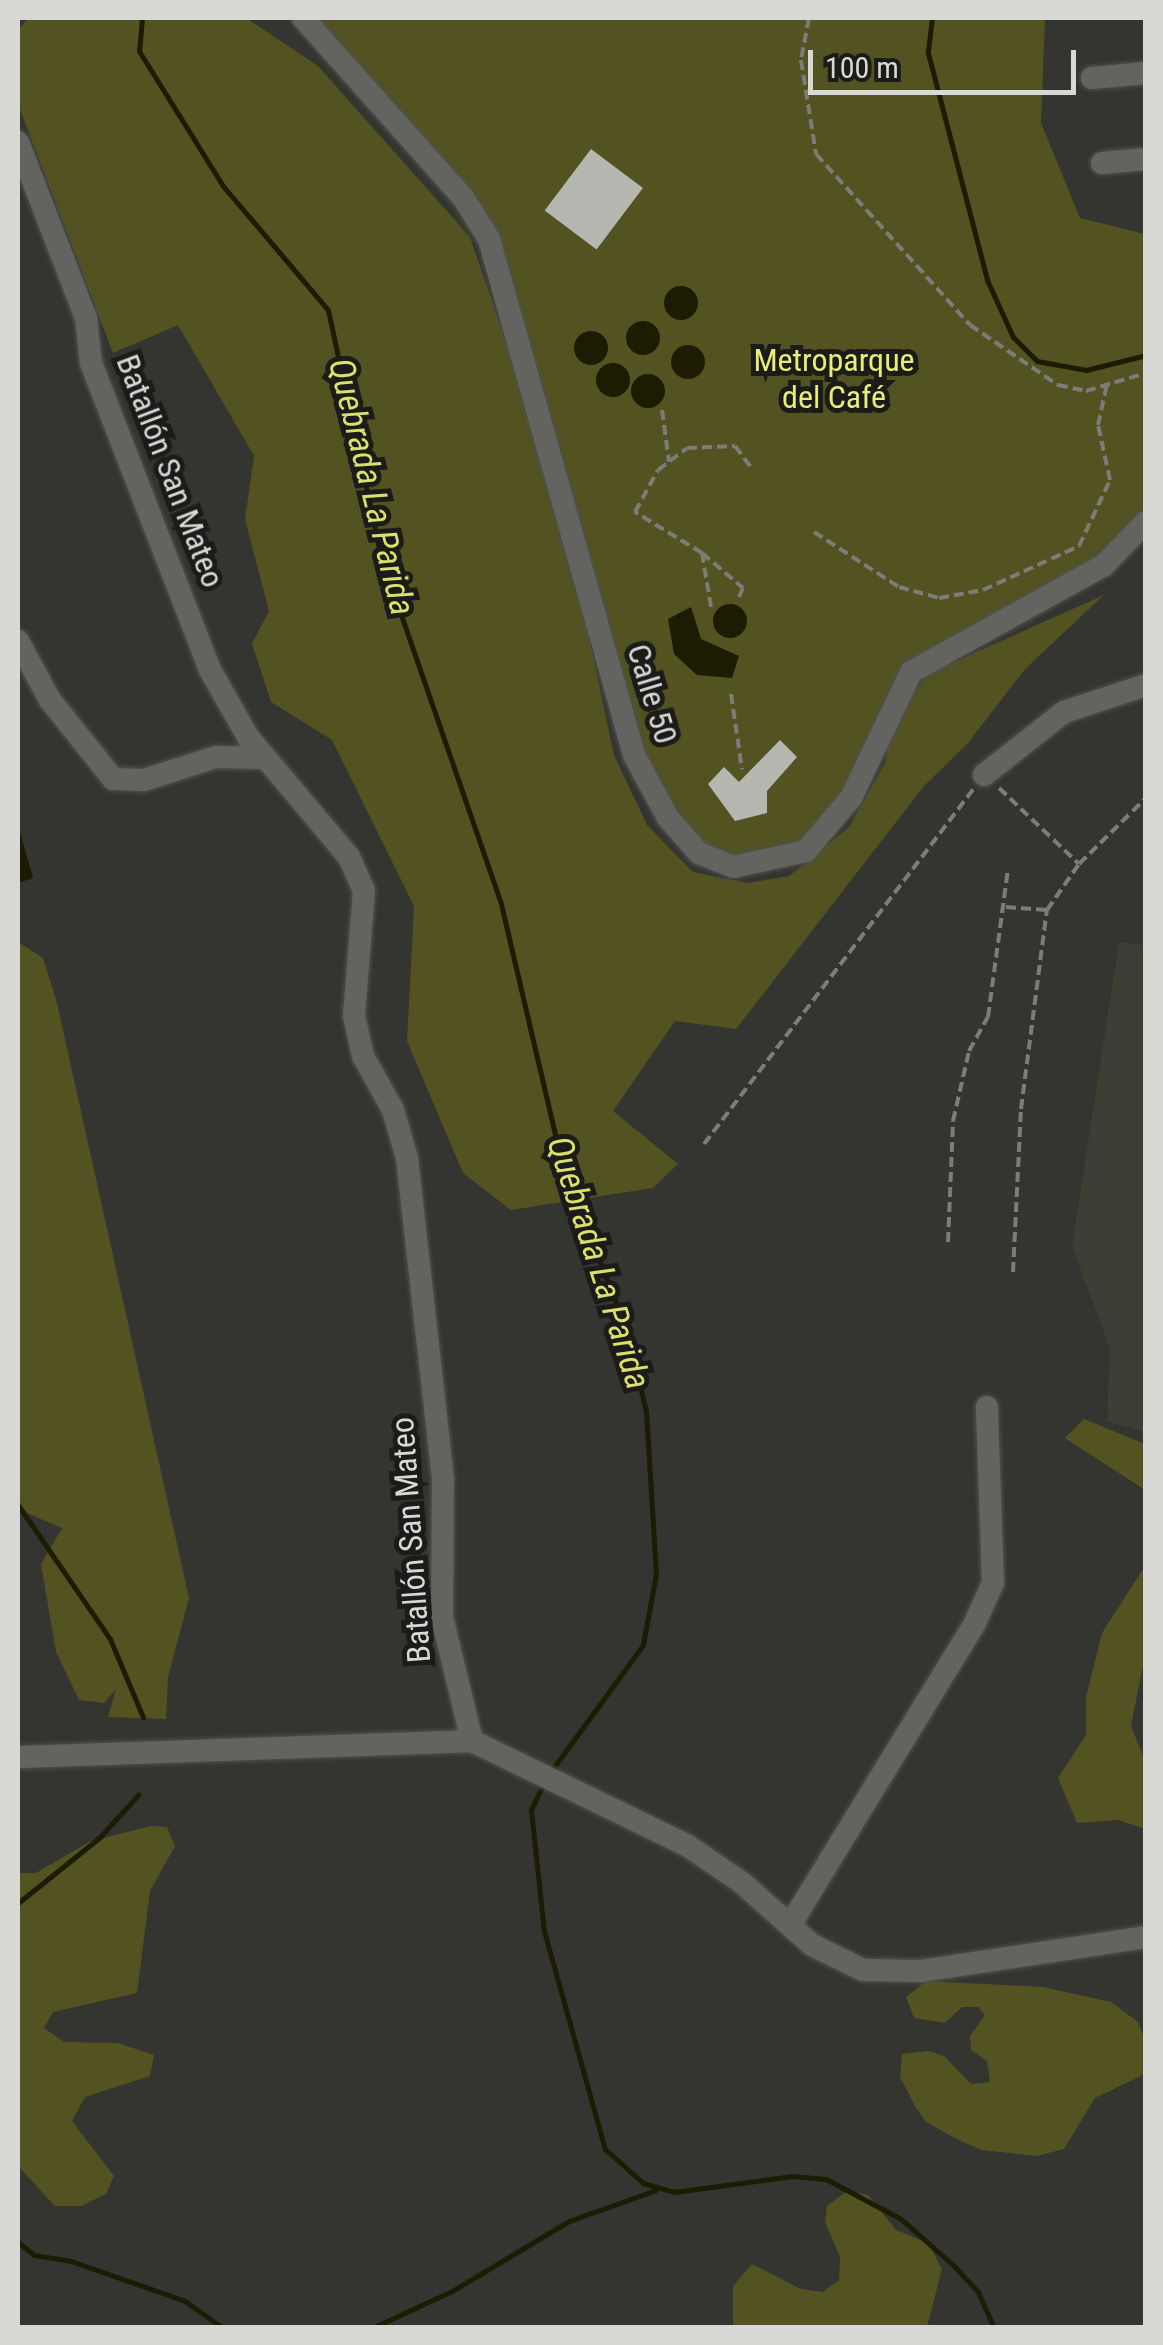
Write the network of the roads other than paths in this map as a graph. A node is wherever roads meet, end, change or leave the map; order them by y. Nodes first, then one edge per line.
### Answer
1 (303, 18) edge
2 (1146, 74) edge
3 (1092, 78) dead end
4 (18, 142) edge
5 (1146, 160) edge
6 (1102, 164) dead end
7 (1146, 522) edge
8 (18, 642) edge
9 (1146, 685) edge
10 (265, 758) junction
11 (984, 774) road end
12 (988, 1407) dead end
13 (472, 1741) junction
14 (18, 1756) edge
15 (790, 1925) junction
16 (1146, 1937) edge

1 - 7 street, Calle 50
2 - 3 street
4 - 10 street, Batallón San Mateo
5 - 6 street
8 - 10 street
9 - 11 street
10 - 13 street, Batallón San Mateo
12 - 15 street
13 - 14 street
13 - 15 street
15 - 16 street

